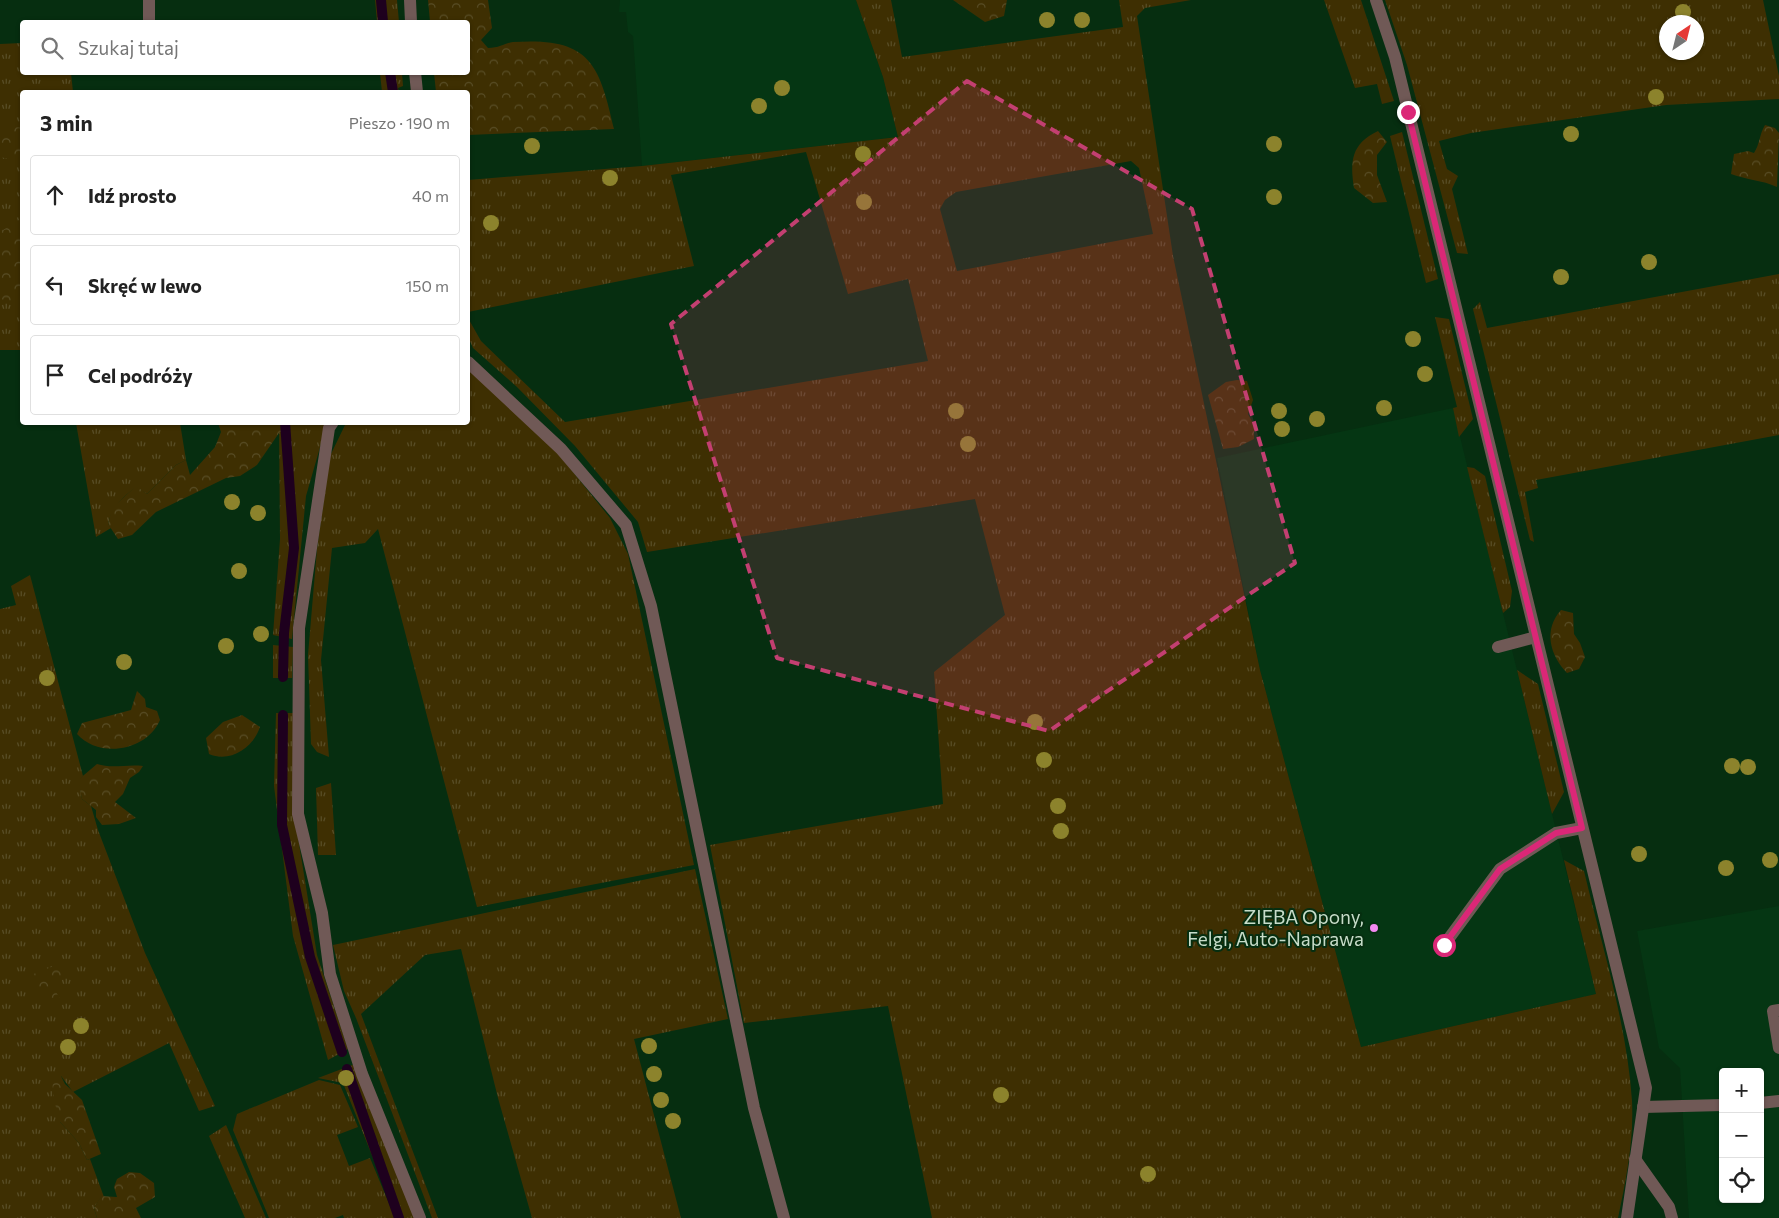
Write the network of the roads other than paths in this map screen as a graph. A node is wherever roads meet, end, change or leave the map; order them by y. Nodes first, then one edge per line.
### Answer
1 (149, 0) edge
2 (410, 0) edge
3 (1376, 0) edge
4 (149, 20) edge
5 (412, 20) edge
6 (415, 75) edge
7 (417, 90) edge
8 (470, 364) edge
9 (331, 425) edge
10 (1536, 637) junction
11 (1498, 647) dead end
12 (1582, 828) junction
13 (1444, 945) dead end
14 (1779, 1010) edge
15 (1779, 1048) edge
16 (1779, 1101) edge
17 (1764, 1103) edge
18 (1643, 1106) junction
19 (1719, 1106) edge
20 (1635, 1158) junction
21 (781, 1214) edge
22 (420, 1218) edge
23 (1627, 1218) edge
24 (1672, 1218) edge

1 - 4 street
2 - 5 street
3 - 10 street
6 - 7 street
8 - 21 street
9 - 22 street
10 - 11 street
10 - 12 street
12 - 13 street
12 - 18 street
14 - 15 street
16 - 17 street
18 - 19 street
18 - 20 street
20 - 23 street
20 - 24 street

